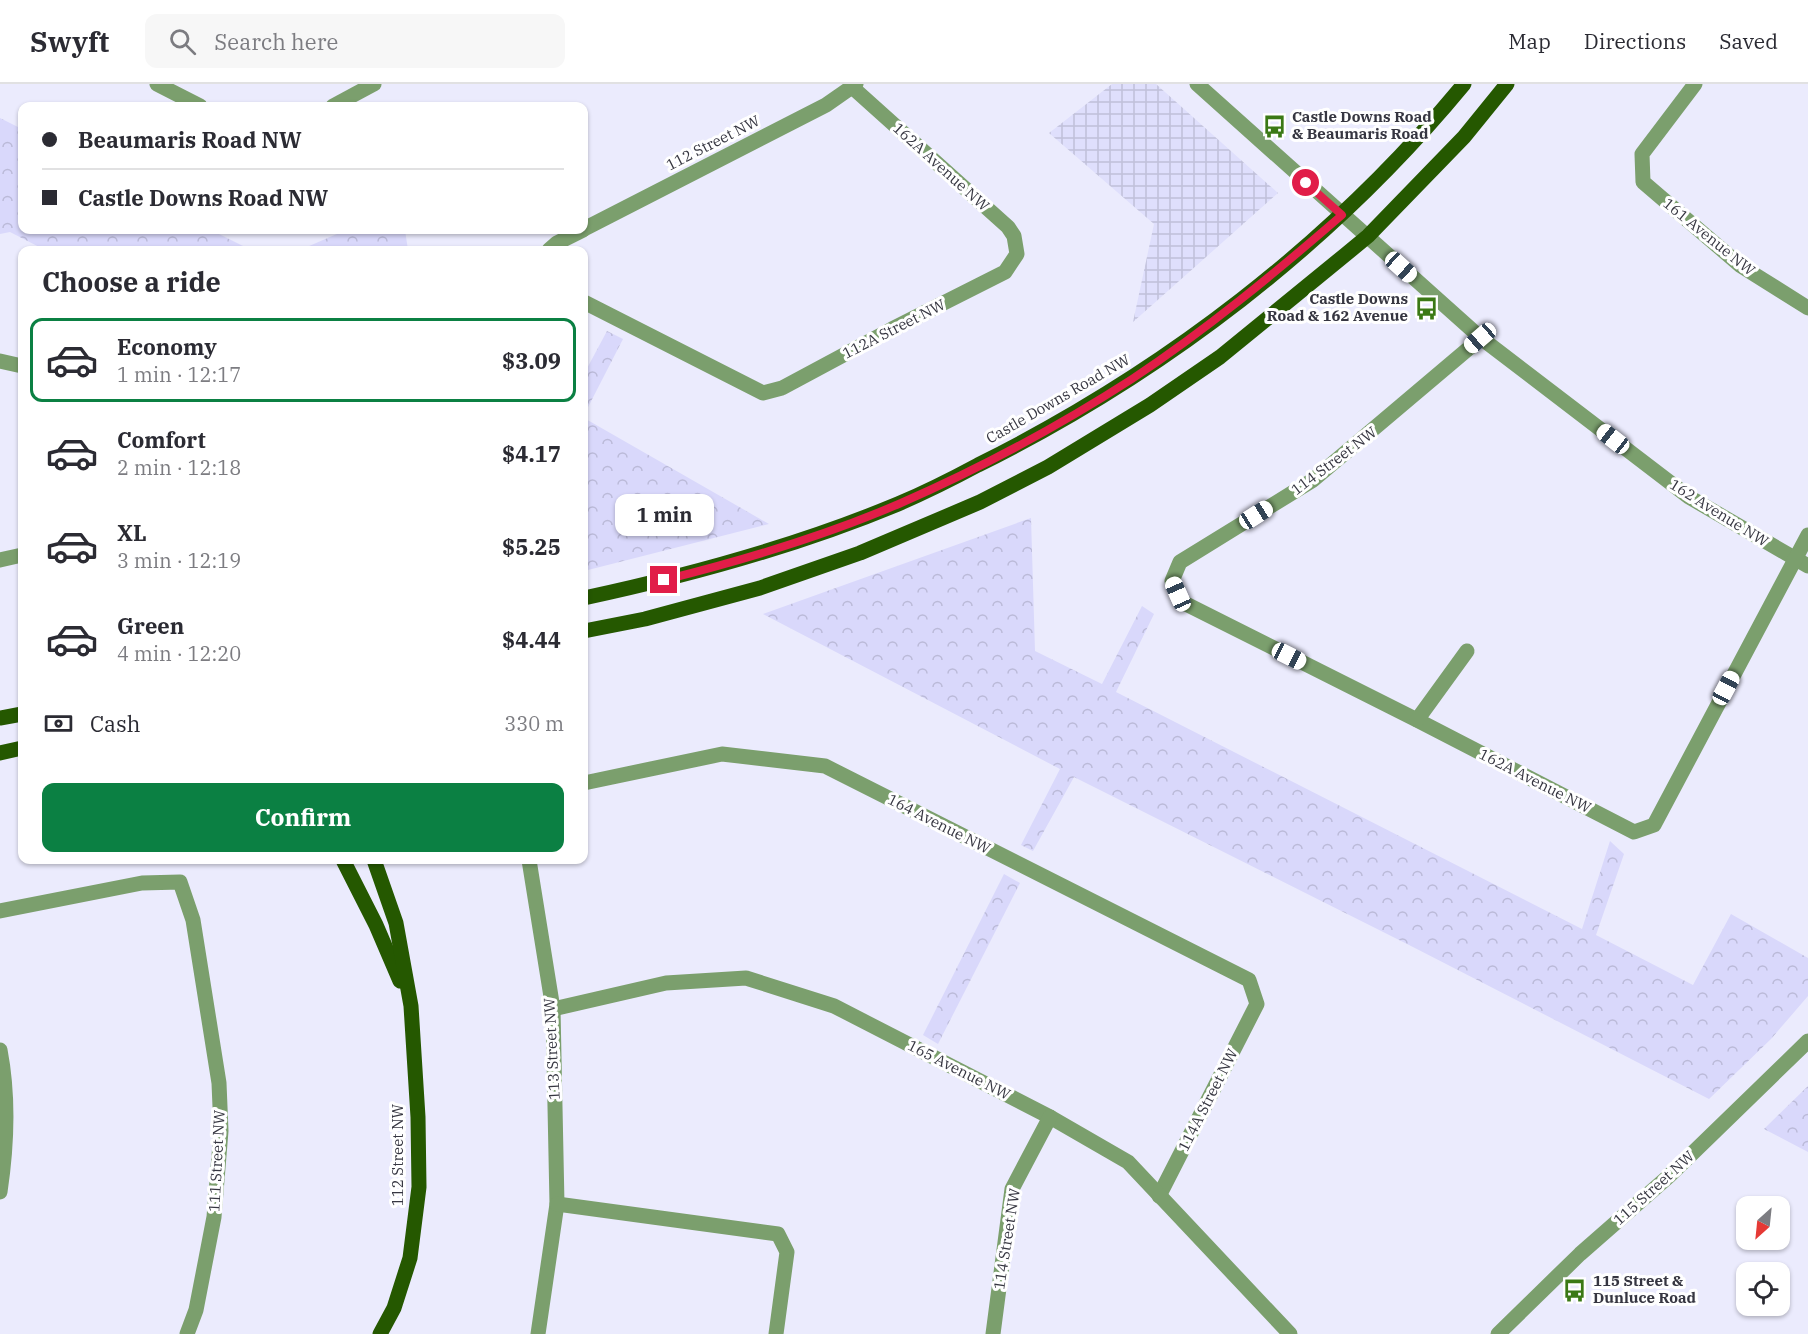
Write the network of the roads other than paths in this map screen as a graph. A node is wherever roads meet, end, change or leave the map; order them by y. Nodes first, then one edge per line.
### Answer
1 (157, 84) edge
2 (375, 84) edge
3 (1197, 84) edge
4 (1464, 84) edge
5 (1507, 84) edge
6 (1695, 84) edge
7 (854, 86) edge
8 (192, 102) edge
9 (341, 102) edge
10 (1342, 215) junction
11 (588, 226) edge
12 (574, 234) edge
13 (1368, 236) junction
14 (554, 246) edge
15 (1017, 254) joint
16 (588, 304) edge
17 (1808, 308) edge
18 (1480, 338) junction
19 (0, 361) edge
20 (18, 365) edge
21 (1808, 535) edge
22 (18, 556) edge
23 (0, 560) edge
24 (1801, 563) edge
25 (588, 597) edge
26 (1182, 602) joint
27 (588, 630) edge
28 (1467, 651) dead end
29 (18, 715) edge
30 (0, 718) edge
31 (1418, 720) junction
32 (18, 749) edge
33 (0, 753) edge
34 (588, 782) edge
35 (345, 864) edge
36 (375, 864) edge
37 (530, 864) edge
38 (0, 911) edge
39 (1257, 1004) joint
40 (411, 1006) junction
41 (553, 1009) junction
42 (1808, 1041) edge
43 (0, 1050) edge
44 (1050, 1117) junction
45 (0, 1192) edge
46 (1159, 1196) junction
47 (557, 1204) junction
48 (187, 1334) edge
49 (380, 1334) edge
50 (538, 1334) edge
51 (776, 1334) edge
52 (993, 1334) edge
53 (1290, 1334) edge
54 (1498, 1334) edge

1 - 8 street
2 - 9 street
3 - 10 street, 162 Avenue NW
4 - 10 main road, Castle Downs Road NW
5 - 13 main road
6 - 17 street, 161 Avenue NW
7 - 11 street, 112 Street NW
7 - 15 street, 162A Avenue NW
10 - 13 street, 162 Avenue NW
10 - 25 main road, Castle Downs Road NW
12 - 14 street, 112 Street NW
13 - 18 street, 162 Avenue NW
13 - 27 main road
15 - 16 street, 112A Street NW
18 - 24 street, 162 Avenue NW
18 - 26 street, 114 Street NW
19 - 20 street
21 - 24 street
22 - 23 street
24 - 31 street, 162A Avenue NW
26 - 31 street, 162A Avenue NW
28 - 31 street
29 - 30 main road
32 - 33 main road
34 - 39 street, 164 Avenue NW
35 - 40 main road, 112 Street NW
36 - 40 main road, 112 Street NW
37 - 41 street, 113 Street NW
38 - 48 street, 111 Street NW
39 - 46 street, 114A Street NW
40 - 49 main road, 112 Street NW
41 - 44 street, 165 Avenue NW
41 - 47 street, 113 Street NW
42 - 54 street, 115 Street NW
43 - 45 street
44 - 46 street, 165 Avenue NW
44 - 52 street, 114 Street NW
46 - 53 street, 165 Avenue NW
47 - 50 street, 113 Street NW
47 - 51 street

